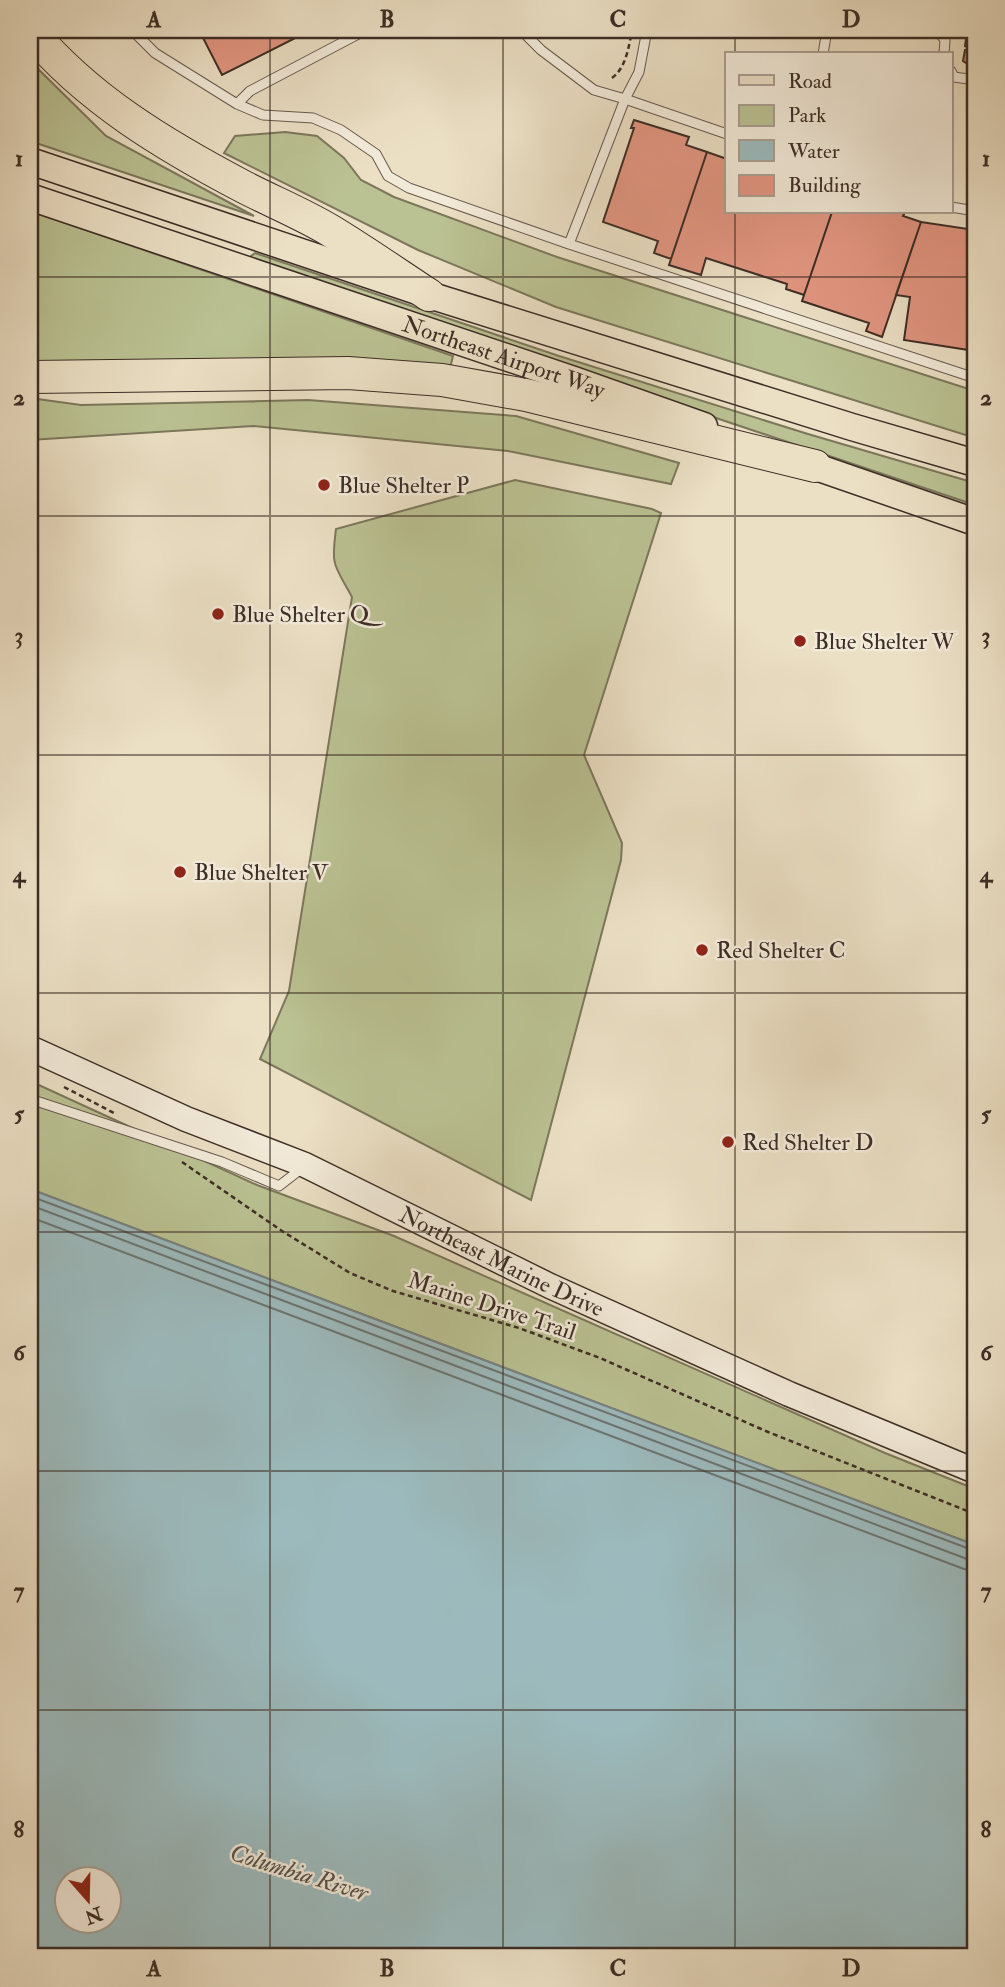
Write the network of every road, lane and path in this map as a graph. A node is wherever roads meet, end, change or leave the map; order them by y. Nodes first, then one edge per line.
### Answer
1 (30, 30) edge
2 (132, 30) edge
3 (366, 30) edge
4 (521, 30) edge
5 (632, 30) edge
6 (647, 30) edge
7 (827, 30) edge
8 (933, 30) edge
9 (822, 52) edge
10 (944, 52) edge
11 (953, 75) edge
12 (612, 78) dead end
13 (975, 80) edge
14 (625, 99) junction
15 (237, 104) junction
16 (725, 133) edge
17 (30, 161) edge
18 (30, 197) edge
19 (953, 207) edge
20 (975, 211) edge
21 (569, 244) junction
22 (429, 295) junction
23 (30, 377) edge
24 (975, 378) edge
25 (975, 463) edge
26 (815, 466) junction
27 (975, 522) edge
28 (30, 1048) edge
29 (60, 1085) dead end
30 (30, 1099) edge
31 (117, 1115) dead end
32 (180, 1160) dead end
33 (305, 1165) junction
34 (975, 1471) edge
35 (975, 1514) edge

1 - 22 highway
2 - 15 lane
3 - 15 lane
4 - 14 lane
5 - 12 path
6 - 14 lane
7 - 9 lane
8 - 10 lane
11 - 13 lane
14 - 16 lane
14 - 21 lane
15 - 21 lane
17 - 22 main road, Northeast Airport Way
18 - 26 main road, Northeast Airport Way
19 - 20 lane
21 - 24 lane
22 - 25 main road, Northeast Airport Way
23 - 26 highway
26 - 27 main road, Northeast Airport Way
28 - 33 main road, Northeast Marine Drive
29 - 31 path
30 - 33 lane
32 - 35 path, Marine Drive Trail
33 - 34 main road, Northeast Marine Drive

